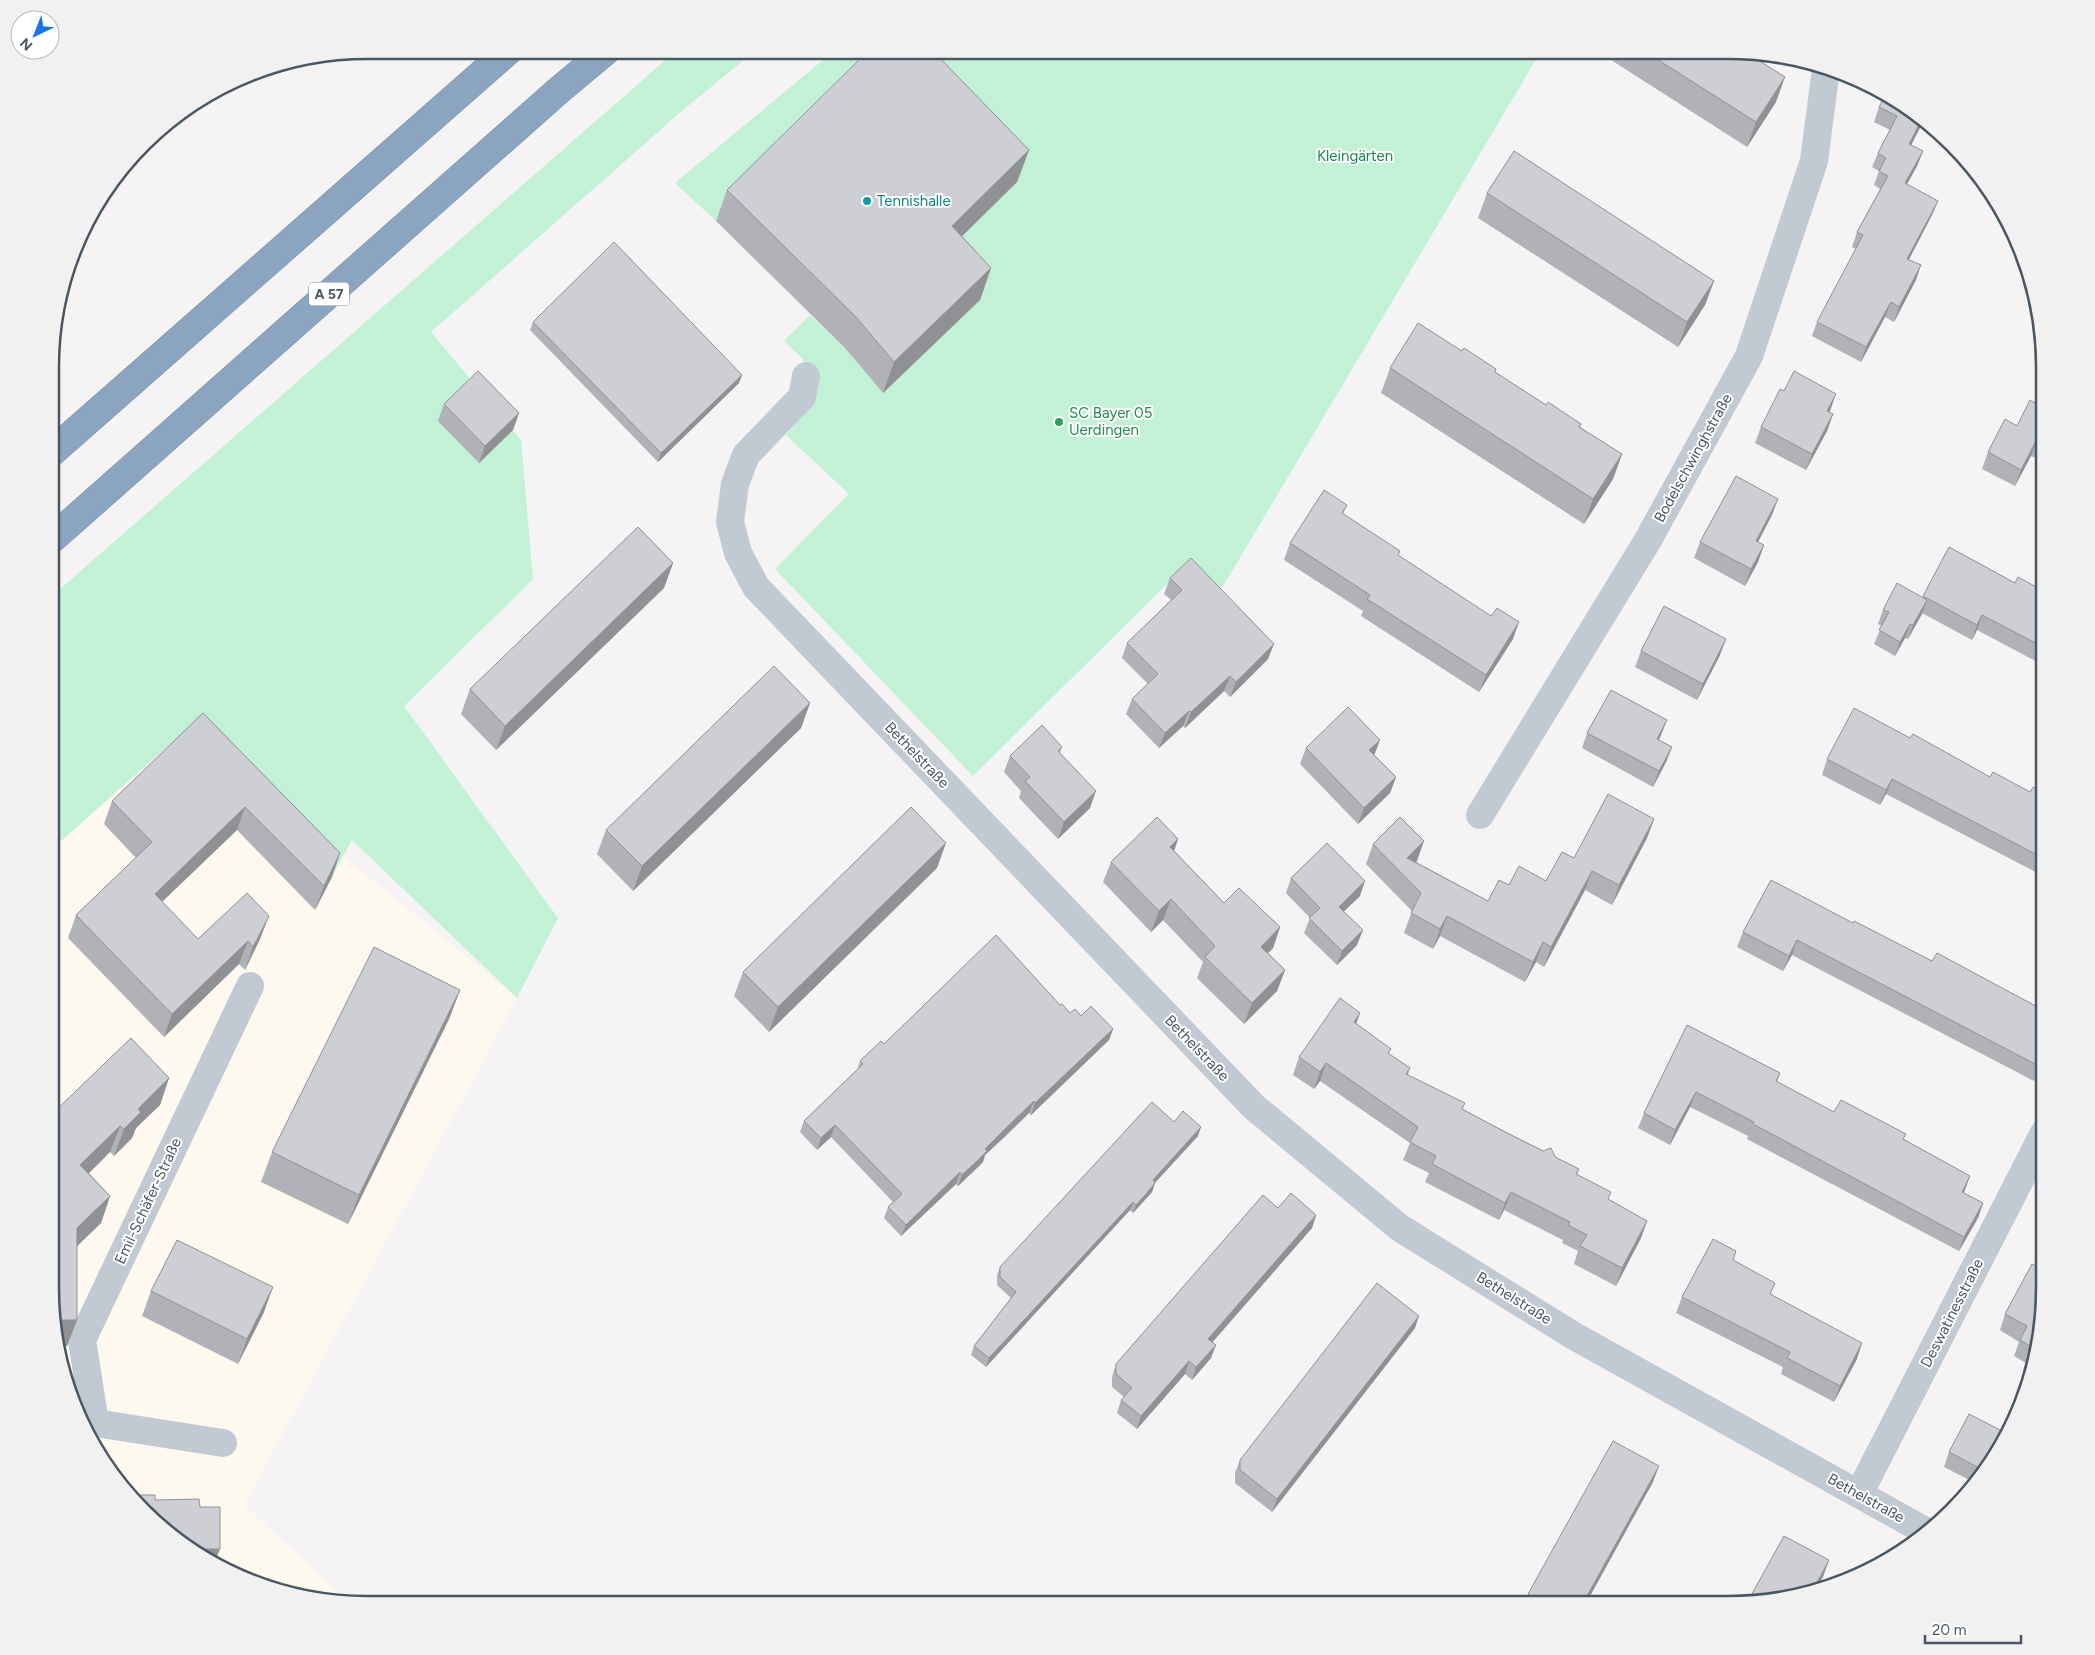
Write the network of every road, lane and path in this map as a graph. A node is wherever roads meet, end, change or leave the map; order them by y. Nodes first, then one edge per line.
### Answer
1 (499, 59) edge
2 (595, 59) edge
3 (1825, 74) edge
4 (806, 376) dead end
5 (59, 446) edge
6 (59, 534) edge
7 (1480, 815) dead end
8 (250, 986) dead end
9 (2036, 1149) edge
10 (88, 1419) edge
11 (90, 1424) edge
12 (222, 1443) dead end
13 (1859, 1494) junction
14 (1921, 1529) edge

1 - 5 highway
2 - 6 highway, A 57
3 - 7 street, Bodelschwinghstraße
4 - 13 street, Bethelstraße
8 - 10 street, Emil-Schäfer-Straße
9 - 13 street, Deswatinesstraße
11 - 12 street, Emil-Schäfer-Straße
13 - 14 street, Bethelstraße

